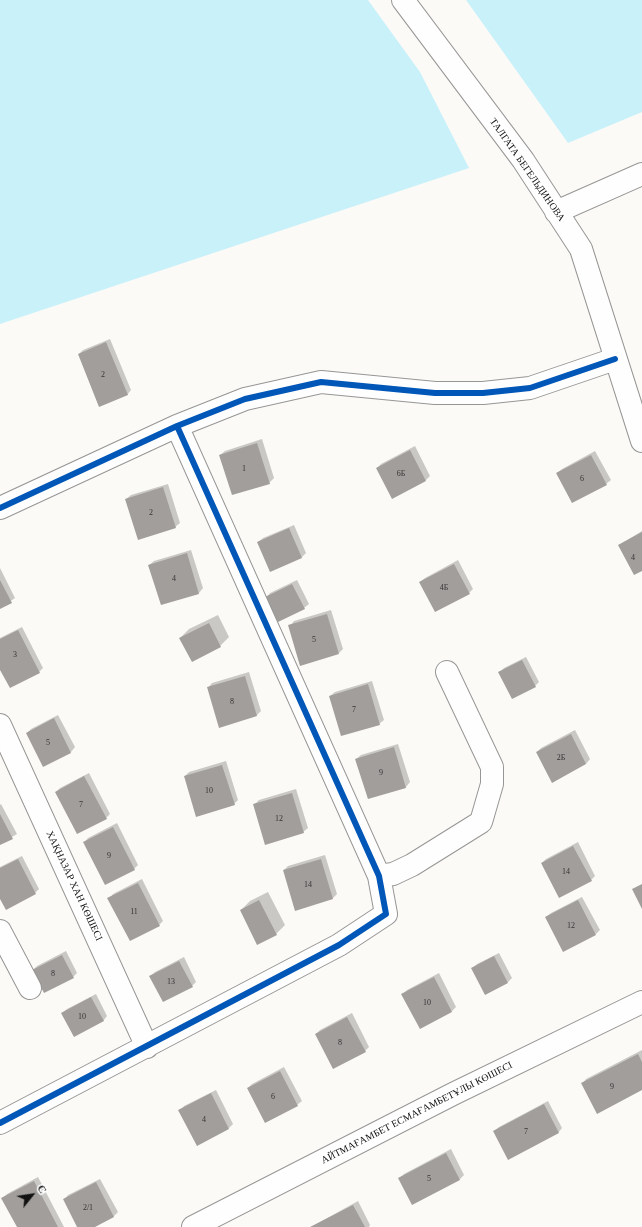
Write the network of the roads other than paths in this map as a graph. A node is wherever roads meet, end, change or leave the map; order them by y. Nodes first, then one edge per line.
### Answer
1 (404, 0) edge
2 (642, 174) edge
3 (556, 212) junction
4 (615, 359) junction
5 (177, 426) junction
6 (642, 441) edge
7 (0, 508) edge
8 (447, 672) dead end
9 (0, 725) edge
10 (379, 876) junction
11 (0, 931) edge
12 (30, 988) dead end
13 (642, 1002) edge
14 (148, 1047) junction
15 (0, 1123) edge
16 (193, 1227) edge

1 - 3 street, ТАЛГАТА БЕГЕЛЬДИНОВА
2 - 3 street
3 - 4 street, ТАЛГАТА БЕГЕЛЬДИНОВА
4 - 5 street
4 - 6 street, ТАЛГАТА БЕГЕЛЬДИНОВА
5 - 7 street
5 - 10 street
8 - 10 street
9 - 14 street, ХАҚНАЗАР ХАН КӨШЕСІ
10 - 14 street
11 - 12 street
13 - 16 street, АЙТМАҒАМБЕТ ЕСМАҒАМБЕТҰЛЫ КӨШЕСІ
14 - 15 street

